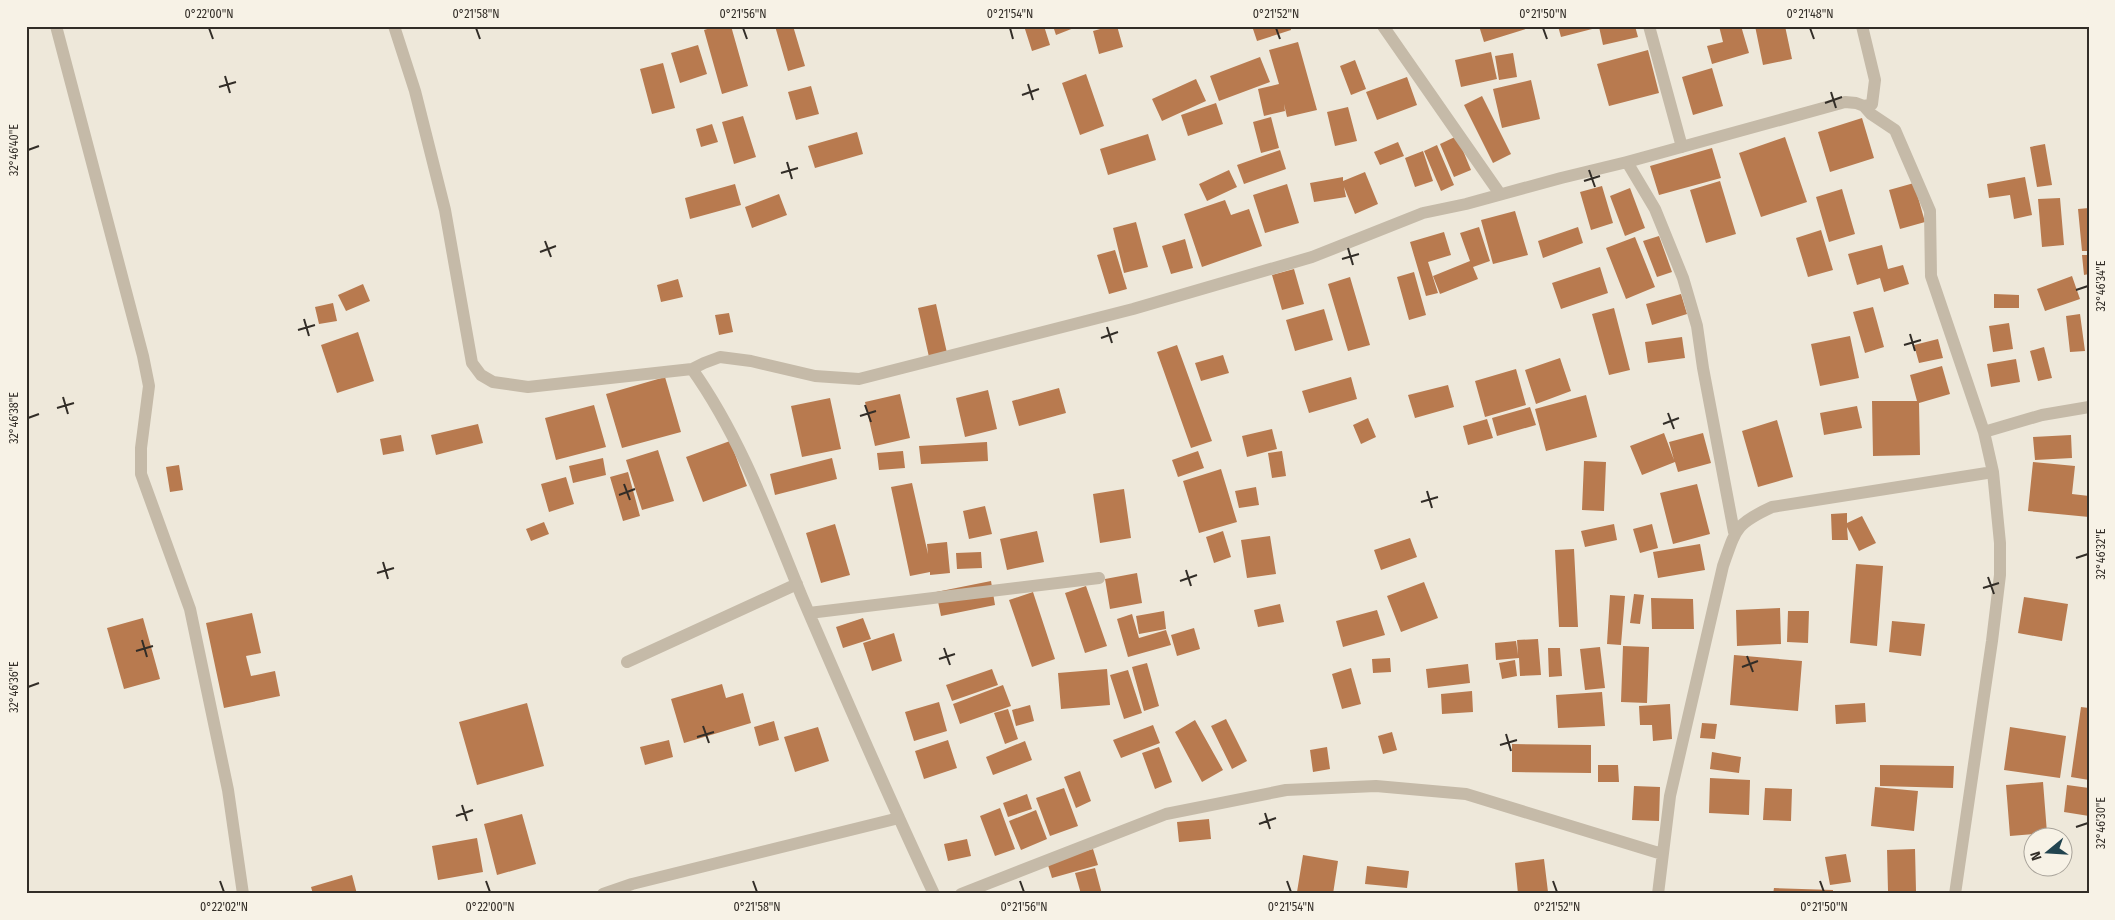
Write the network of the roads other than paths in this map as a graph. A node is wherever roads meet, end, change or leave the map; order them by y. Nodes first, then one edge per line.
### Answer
1 (56, 26) edge
2 (394, 26) edge
3 (1383, 26) edge
4 (1649, 26) edge
5 (1862, 26) edge
6 (1864, 106) junction
7 (1682, 147) junction
8 (1627, 162) junction
9 (1500, 194) junction
10 (692, 369) junction
11 (2089, 407) edge
12 (1984, 432) junction
13 (1993, 472) junction
14 (1734, 532) junction
15 (1099, 578) dead end
16 (797, 584) junction
17 (810, 613) junction
18 (627, 662) dead end
19 (899, 818) junction
20 (1662, 854) junction
21 (243, 894) edge
22 (604, 894) edge
23 (934, 894) edge
24 (960, 894) edge
25 (1658, 894) edge
26 (1955, 894) edge

1 - 21 street
2 - 10 street
3 - 9 street
4 - 7 street
5 - 6 street
6 - 7 street
6 - 12 street
7 - 8 street
8 - 9 street
8 - 14 street
9 - 10 street
10 - 16 street
11 - 12 street
12 - 13 street
13 - 14 street
13 - 26 street
14 - 20 street
15 - 17 street
16 - 17 street
16 - 18 street
17 - 19 street
19 - 22 street
19 - 23 street
20 - 24 street
20 - 25 street

